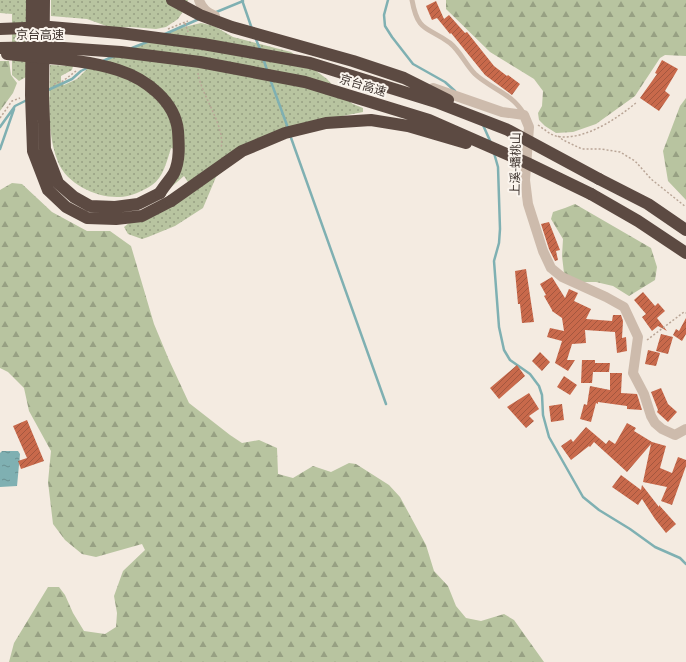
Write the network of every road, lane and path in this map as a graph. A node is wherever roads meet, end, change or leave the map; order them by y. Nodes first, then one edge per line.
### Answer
1 (32, 0) edge
2 (44, 0) edge
3 (172, 0) edge
4 (199, 0) edge
5 (412, 0) edge
6 (185, 23) dead end
7 (0, 29) edge
8 (189, 36) dead end
9 (0, 48) edge
10 (0, 53) edge
11 (198, 67) dead end
12 (637, 102) dead end
13 (524, 115) junction
14 (508, 130) junction
15 (558, 136) junction
16 (221, 148) dead end
17 (527, 163) junction
18 (686, 207) edge
19 (686, 230) edge
20 (686, 253) edge
21 (686, 313) edge
22 (637, 347) junction
23 (686, 430) edge

1 - 17 highway, bridge
2 - 10 highway, bridge
3 - 14 highway, bridge
4 - 13 street, 上溪-蟠桃山
5 - 13 lane
6 - 8 path
7 - 14 highway, 京台高速, bridge
9 - 17 highway, 京台高速, bridge
11 - 16 path
12 - 15 path
13 - 15 path
13 - 22 street, 上溪-蟠桃山
14 - 19 highway, 京台高速, bridge
15 - 18 path
17 - 20 highway, 京台高速, bridge
21 - 22 path
22 - 23 street, 上溪-蟠桃山

